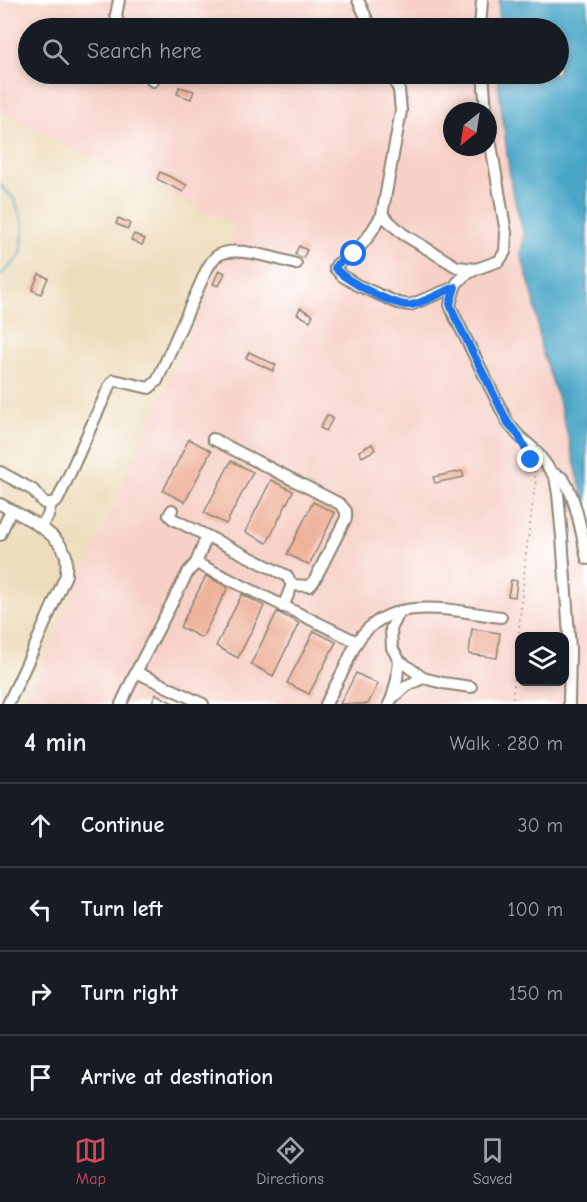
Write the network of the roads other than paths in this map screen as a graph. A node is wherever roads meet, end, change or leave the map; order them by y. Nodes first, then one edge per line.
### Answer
1 (119, 0) edge
2 (358, 0) edge
3 (482, 0) edge
4 (116, 18) edge
5 (366, 18) edge
6 (481, 18) edge
7 (396, 84) edge
8 (484, 84) edge
9 (485, 102) edge
10 (493, 156) edge
11 (382, 215) junction
12 (296, 264) dead end
13 (476, 269) junction
14 (455, 287) junction
15 (213, 440) dead end
16 (0, 472) edge
17 (551, 473) junction
18 (51, 503) junction
19 (0, 504) edge
20 (11, 510) junction
21 (172, 510) dead end
22 (39, 527) junction
23 (0, 535) edge
24 (207, 536) junction
25 (587, 559) edge
26 (196, 563) junction
27 (292, 585) junction
28 (283, 607) junction
29 (400, 611) junction
30 (501, 617) dead end
31 (357, 642) junction
32 (399, 660) junction
33 (136, 672) junction
34 (423, 678) junction
35 (471, 687) dead end
36 (390, 701) edge
37 (8, 704) edge
38 (121, 704) edge
39 (203, 704) edge
40 (326, 704) edge
41 (569, 704) edge

1 - 4 lane
2 - 5 lane
3 - 6 lane
7 - 11 lane
8 - 9 lane
10 - 13 lane
11 - 13 lane
11 - 14 lane
12 - 18 lane
13 - 14 lane
14 - 17 lane
15 - 27 lane
16 - 18 lane
17 - 25 lane
17 - 41 lane
18 - 22 lane
19 - 20 lane
20 - 22 lane
20 - 23 lane
21 - 24 lane
22 - 37 lane
24 - 26 lane
24 - 27 lane
26 - 28 lane
26 - 33 lane
27 - 28 lane
28 - 31 lane
29 - 30 lane
29 - 31 lane
29 - 32 lane
31 - 40 lane
32 - 34 lane
32 - 36 lane
33 - 38 lane
33 - 39 lane
34 - 35 lane
34 - 36 lane

